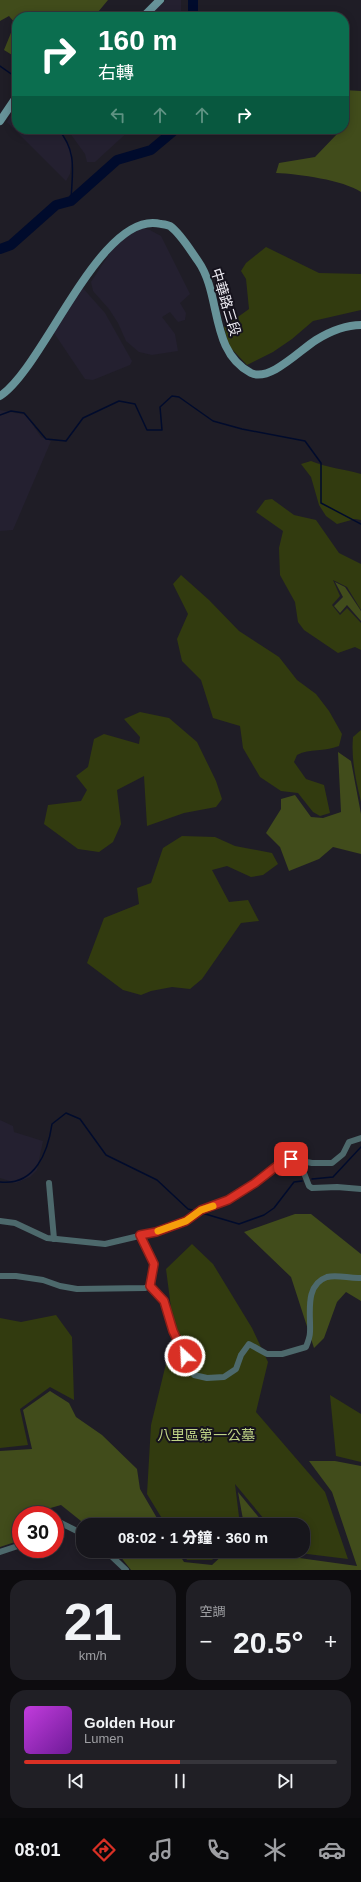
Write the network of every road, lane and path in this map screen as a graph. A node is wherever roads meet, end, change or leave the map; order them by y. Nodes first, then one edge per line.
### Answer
1 (160, 0) edge
2 (147, 12) edge
3 (12, 103) edge
4 (0, 121) edge
5 (361, 325) edge
6 (0, 396) edge
7 (361, 1138) edge
8 (299, 1160) junction
9 (49, 1183) dead end
10 (361, 1189) edge
11 (0, 1222) edge
12 (140, 1235) junction
13 (54, 1239) junction
14 (0, 1276) edge
15 (361, 1278) edge
16 (150, 1286) junction
17 (64, 1524) edge
18 (76, 1530) edge
19 (12, 1547) edge
20 (0, 1552) edge
21 (113, 1558) edge
22 (126, 1570) edge

1 - 2 main road
3 - 4 main road
5 - 6 main road, 中華路三段
7 - 8 street
8 - 10 street
8 - 12 street
9 - 13 street
11 - 13 street
12 - 13 street
12 - 16 street
14 - 16 street
15 - 16 street
17 - 18 street
19 - 20 street
21 - 22 street

